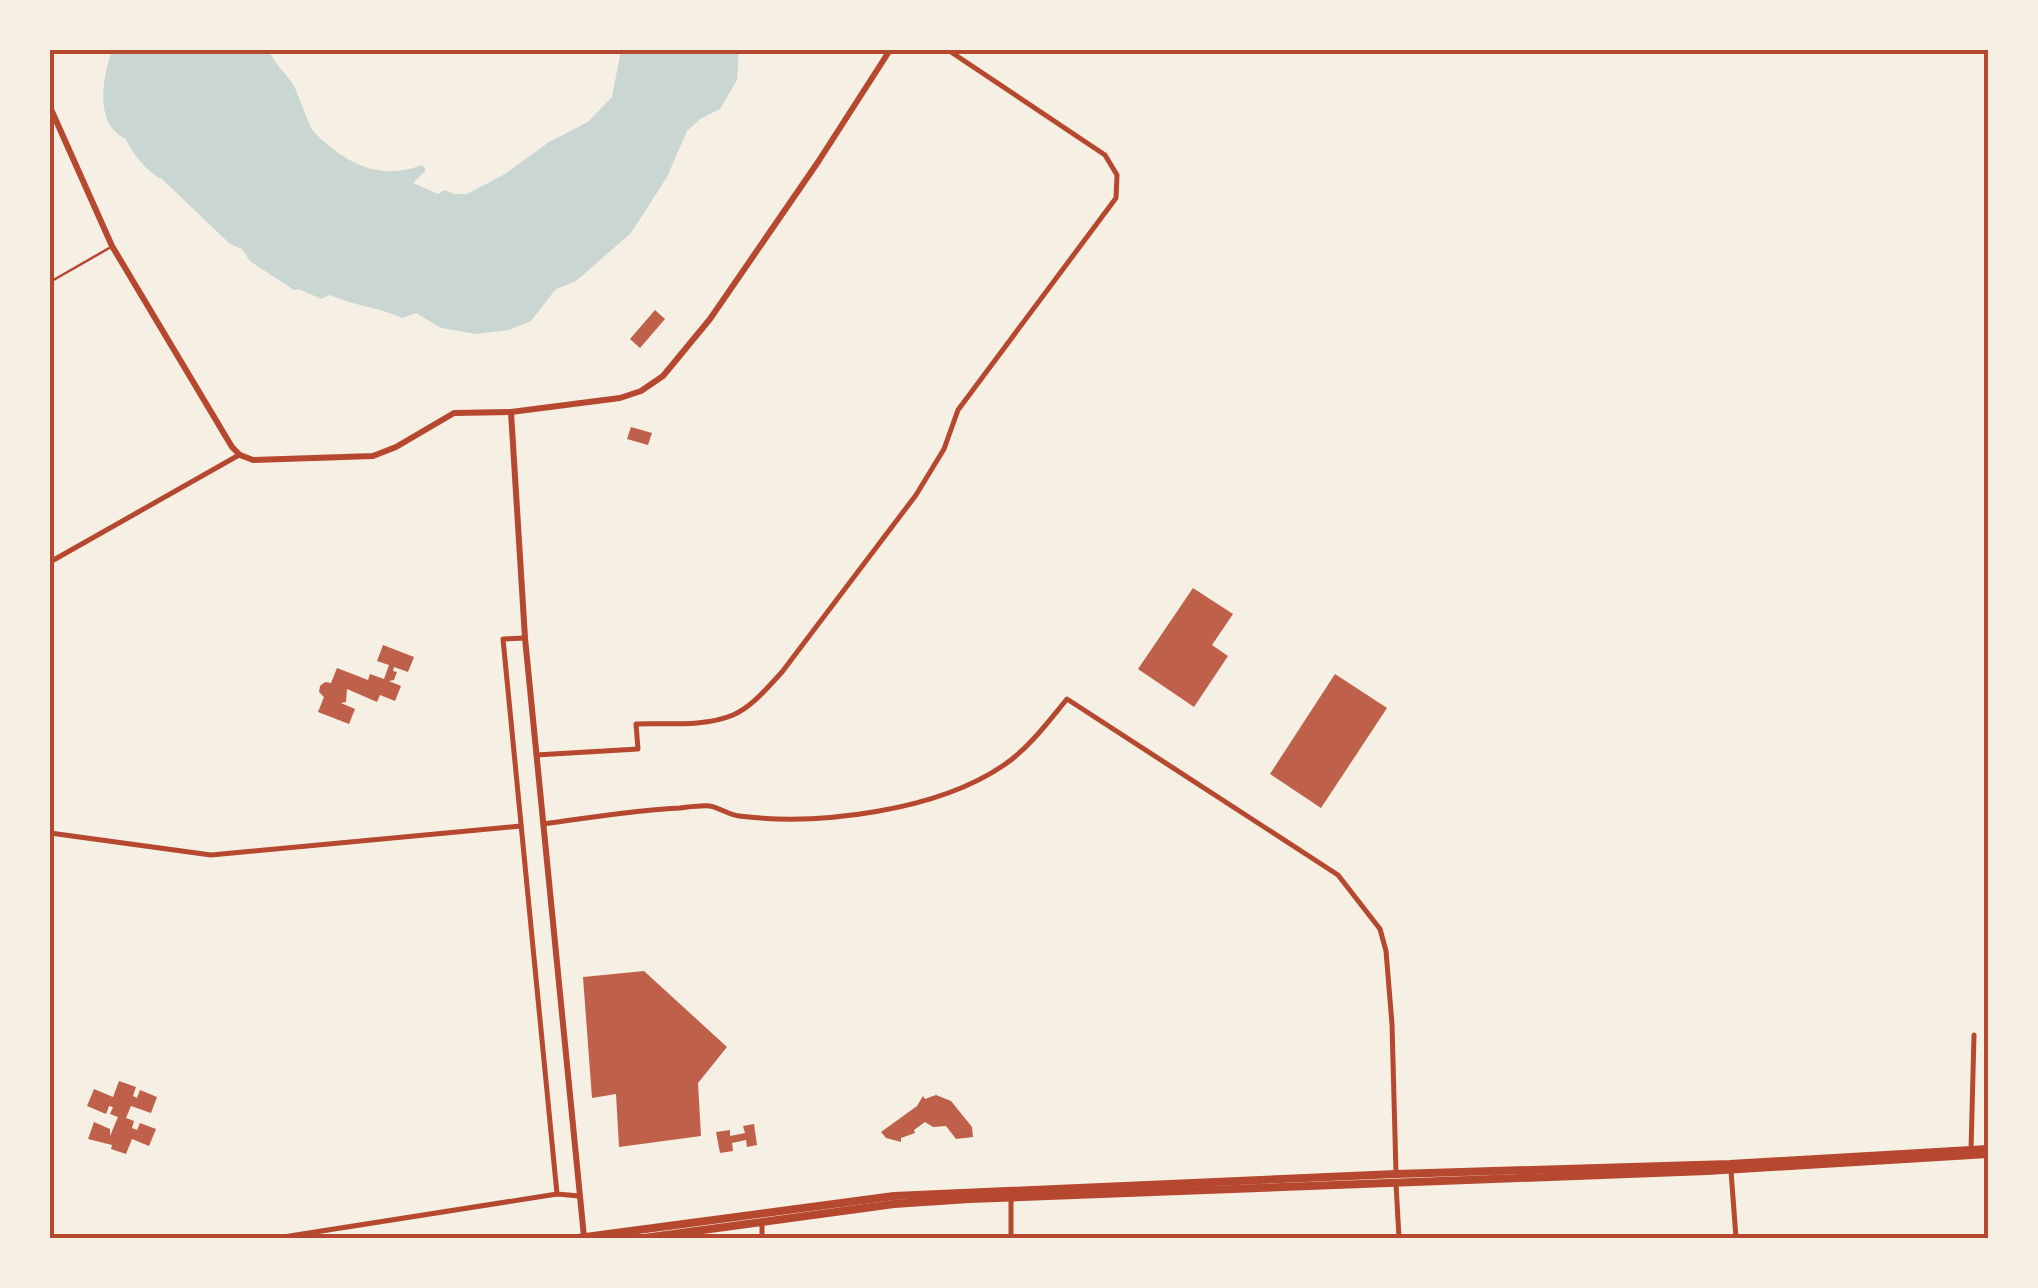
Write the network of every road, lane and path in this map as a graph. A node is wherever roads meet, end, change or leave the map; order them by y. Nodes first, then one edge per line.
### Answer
1 (890, 50) edge
2 (948, 50) edge
3 (50, 106) edge
4 (112, 246) junction
5 (50, 282) edge
6 (511, 412) junction
7 (240, 455) junction
8 (50, 562) edge
9 (524, 638) junction
10 (536, 755) junction
11 (543, 824) junction
12 (521, 826) junction
13 (50, 833) edge
14 (1974, 1035) dead end
15 (1972, 1150) junction
16 (1988, 1152) edge
17 (1730, 1167) junction
18 (1396, 1178) junction
19 (558, 1194) junction
20 (1010, 1194) junction
21 (578, 1196) junction
22 (762, 1219) junction
23 (581, 1237) edge
24 (277, 1238) edge
25 (644, 1238) edge
26 (762, 1238) edge
27 (1011, 1238) edge
28 (1399, 1238) edge
29 (1736, 1238) edge

1 - 6 street
2 - 10 street
3 - 4 street
4 - 5 lane
4 - 7 street
6 - 7 street
6 - 9 street
7 - 8 street
9 - 10 street
9 - 12 street
10 - 11 street
11 - 18 street
11 - 21 street
12 - 13 street
12 - 19 street
14 - 15 street
15 - 16 main road
15 - 17 main road
16 - 17 main road
17 - 18 main road
17 - 29 street
18 - 20 main road
18 - 28 street
19 - 21 street
19 - 24 street
20 - 22 main road
20 - 27 street
21 - 23 street
22 - 23 main road
22 - 25 main road
22 - 26 street

